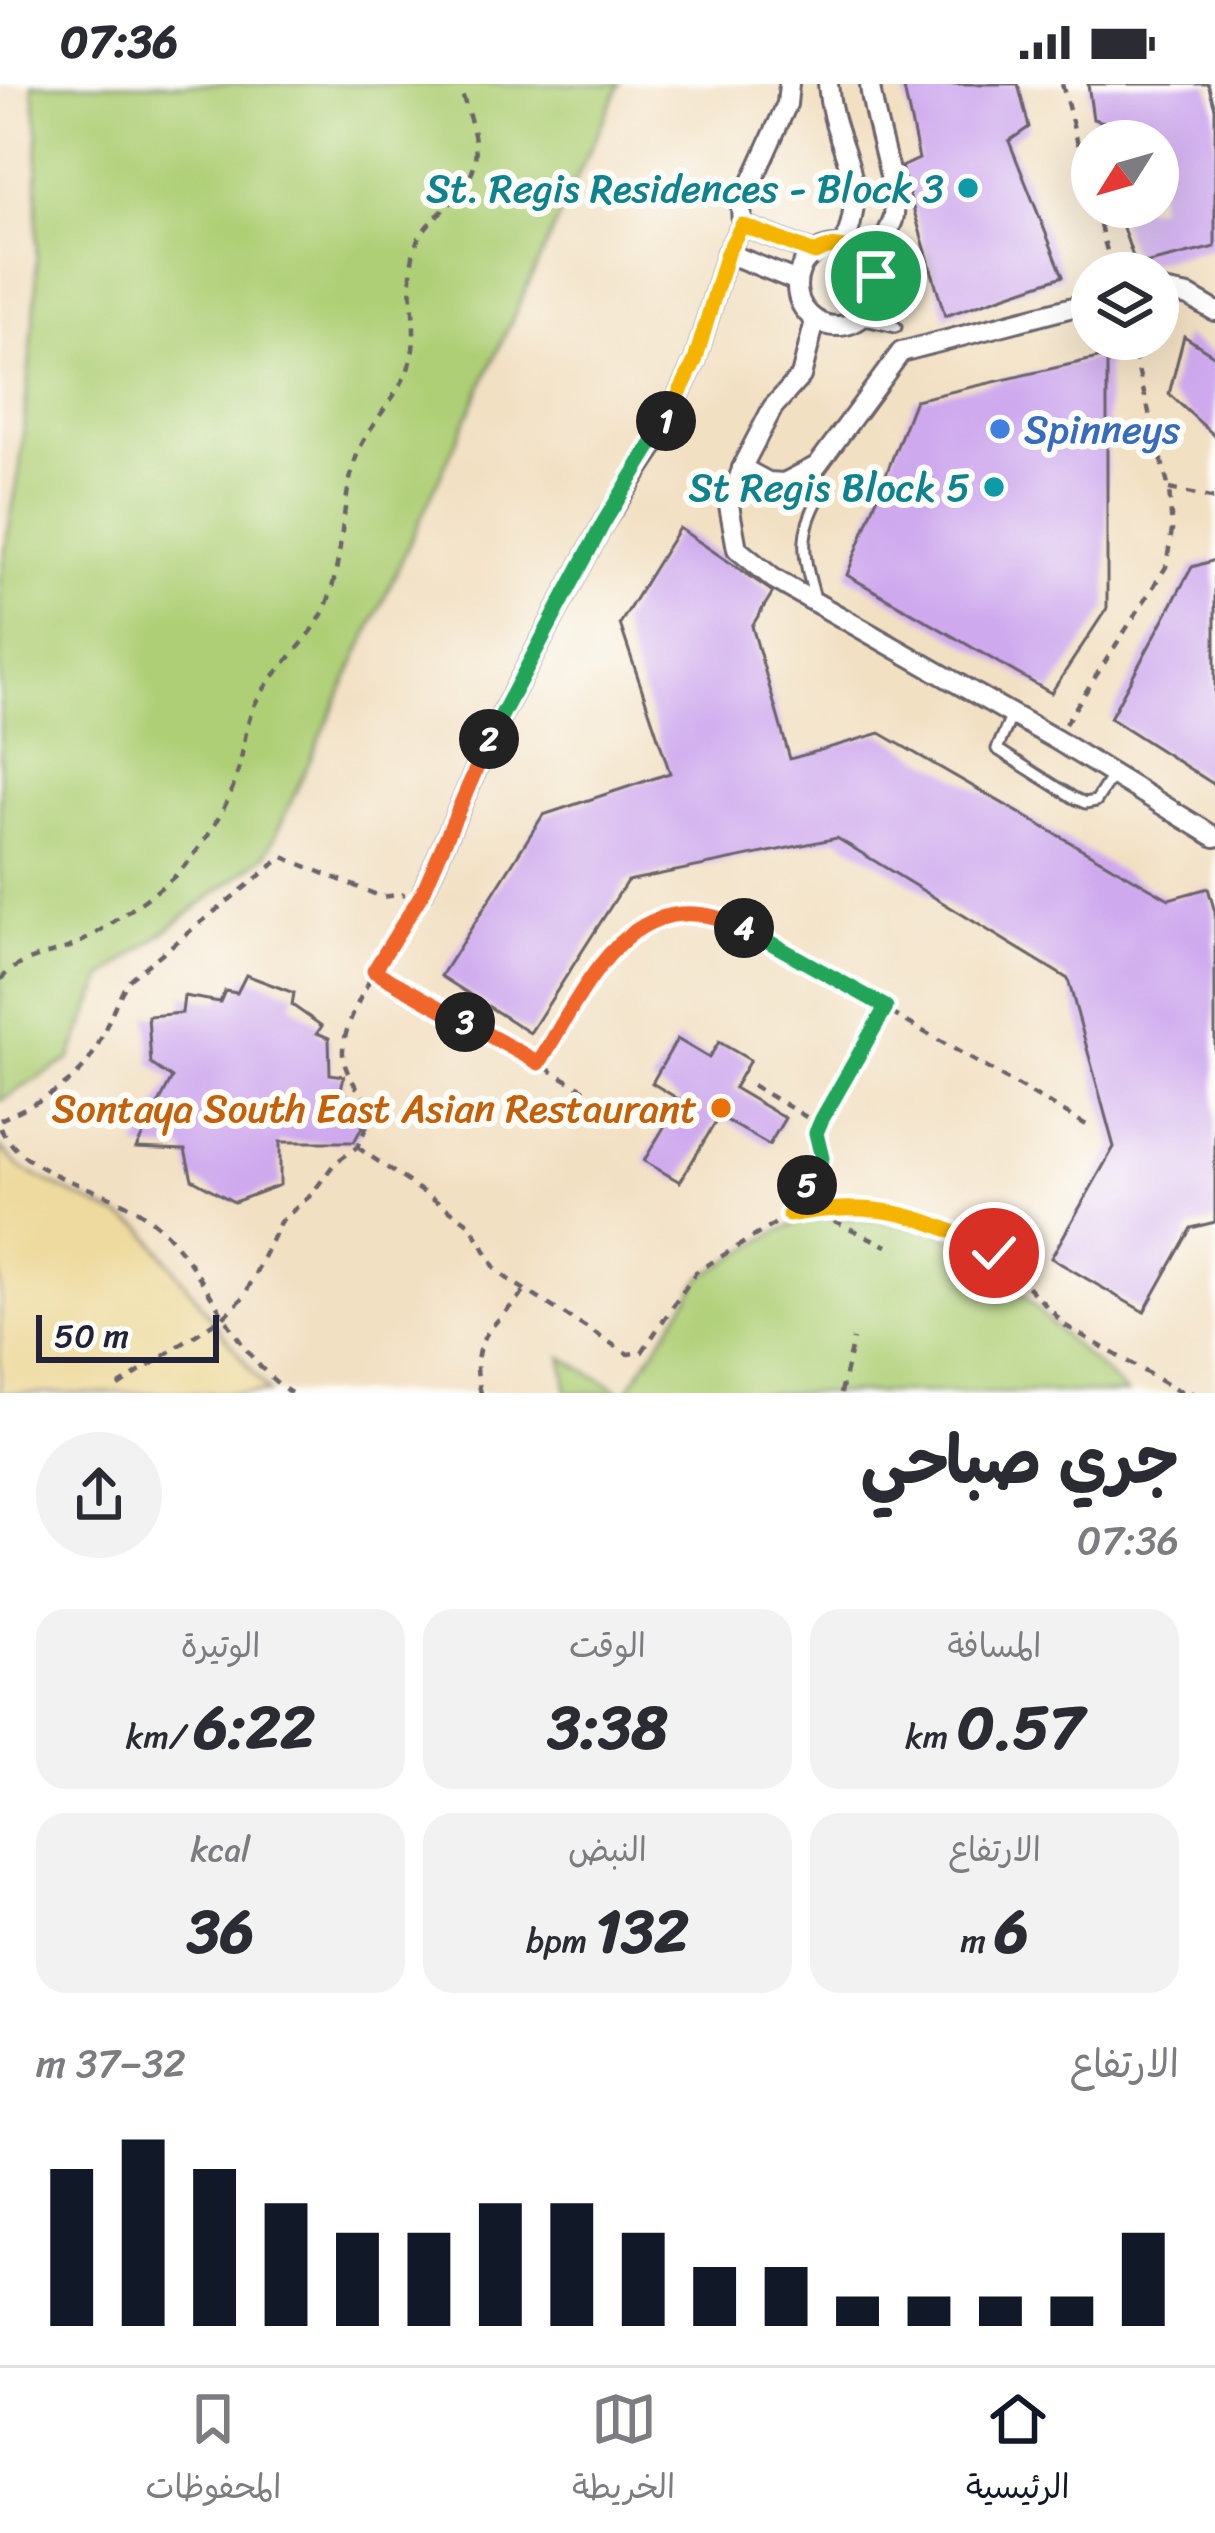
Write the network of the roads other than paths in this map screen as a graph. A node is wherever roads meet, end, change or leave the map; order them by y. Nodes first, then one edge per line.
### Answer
1 (789, 84) edge
2 (828, 84) edge
3 (870, 84) edge
4 (742, 225) junction
5 (843, 247) junction
6 (727, 253) junction
7 (815, 253) junction
8 (871, 264) junction
9 (797, 281) junction
10 (1179, 294) edge
11 (1071, 307) edge
12 (1215, 311) edge
13 (861, 319) junction
14 (815, 321) junction
15 (896, 326) dead end
16 (742, 469) junction
17 (825, 488) dead end
18 (816, 604) junction
19 (1012, 715) junction
20 (1114, 774) junction
21 (1215, 836) edge
22 (423, 892) road end

1 - 4 street
2 - 5 street
3 - 8 street
4 - 6 street
4 - 7 street
5 - 7 street
5 - 8 street
6 - 9 street
6 - 22 street
7 - 9 street
8 - 13 street
9 - 14 street
10 - 12 street
11 - 16 street
13 - 14 street
13 - 15 lane
14 - 16 street
16 - 18 street
17 - 18 lane
18 - 19 street
19 - 20 street
19 - 20 lane
20 - 21 street

